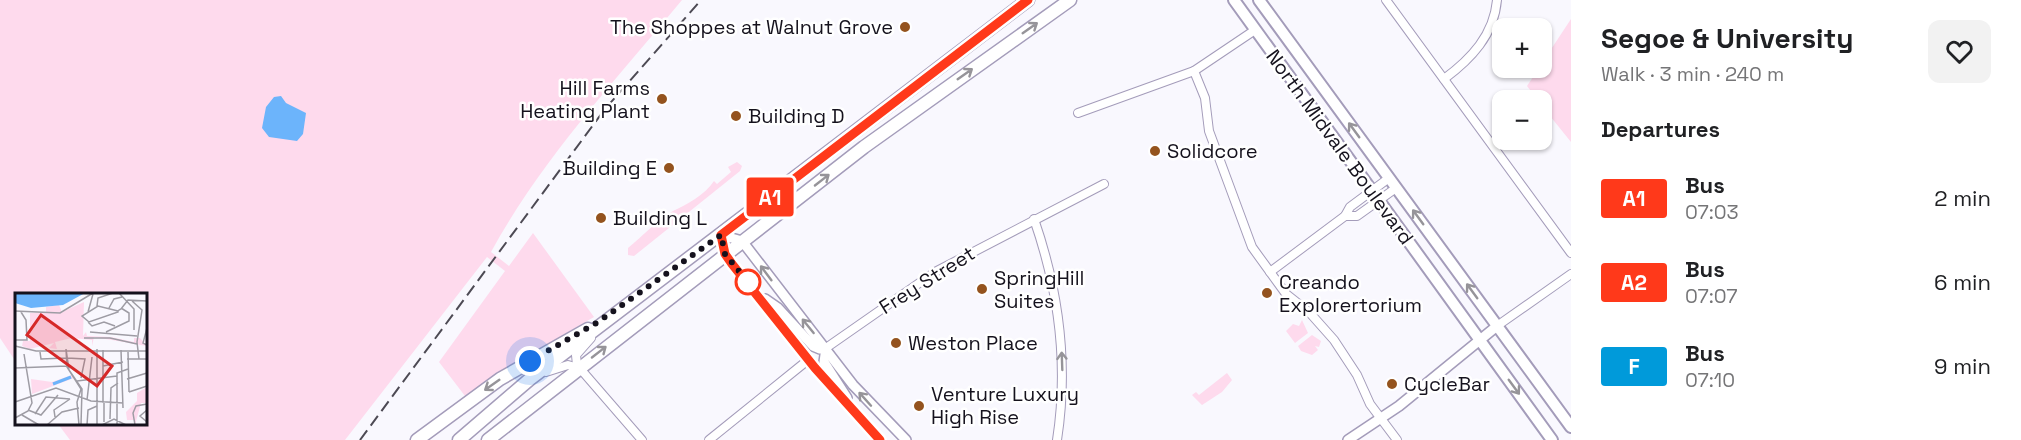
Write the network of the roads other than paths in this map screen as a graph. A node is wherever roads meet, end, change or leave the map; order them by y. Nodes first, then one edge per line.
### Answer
1 (1028, 0) edge
2 (1070, 0) edge
3 (1234, 0) edge
4 (1259, 0) edge
5 (1386, 0) edge
6 (1497, 0) edge
7 (1255, 30) junction
8 (1194, 71) junction
9 (1444, 79) junction
10 (1078, 113) dead end
11 (1389, 178) junction
12 (1104, 184) dead end
13 (1396, 188) junction
14 (1372, 190) junction
15 (1379, 200) junction
16 (1344, 216) junction
17 (1034, 219) junction
18 (721, 235) junction
19 (742, 241) junction
20 (1571, 253) edge
21 (725, 254) junction
22 (683, 264) junction
23 (1270, 272) junction
24 (1571, 274) edge
25 (757, 293) junction
26 (1497, 326) junction
27 (597, 330) junction
28 (1480, 340) junction
29 (826, 348) junction
30 (808, 360) junction
31 (579, 368) junction
32 (530, 379) junction
33 (1381, 418) junction
34 (863, 422) junction
35 (1571, 427) edge
36 (417, 440) edge
37 (459, 440) edge
38 (488, 440) edge
39 (642, 440) edge
40 (709, 440) edge
41 (880, 440) edge
42 (906, 440) edge
43 (1057, 440) edge
44 (1348, 440) edge
45 (1397, 440) edge
46 (1552, 440) edge

1 - 18 main road
19 -> 2 main road
3 - 7 main road, North Midvale Boulevard
11 -> 4 main road, North Midvale Boulevard
5 - 9 street
6 - 9 street
7 - 8 street
7 - 14 main road, North Midvale Boulevard
8 - 10 street
8 - 23 street
9 - 20 street
11 - 13 main road, North Midvale Boulevard
11 - 14 street
12 - 17 street, Frey Street
13 - 15 street
26 -> 13 main road, North Midvale Boulevard
14 - 15 main road, North Midvale Boulevard
14 - 16 street
15 - 16 street
15 - 28 main road, North Midvale Boulevard
16 - 23 street
17 - 29 street, Frey Street
43 -> 17 street
18 - 19 street
18 - 21 street
18 - 22 main road
19 - 21 main road
29 -> 19 street
21 - 25 street
31 -> 21 main road
22 - 27 main road
22 -> 36 main road
23 - 33 street
24 - 26 street
25 - 29 street
25 - 30 street
26 - 28 street
26 - 35 main road, North Midvale Boulevard
27 - 31 street
27 - 32 main road
28 - 33 street
28 -> 46 main road, North Midvale Boulevard
29 - 34 street
42 -> 29 street
30 - 34 street
30 - 40 street
31 - 32 street
31 - 38 main road
31 - 39 street
32 - 37 main road
33 - 44 street
33 - 45 street
34 - 41 street

